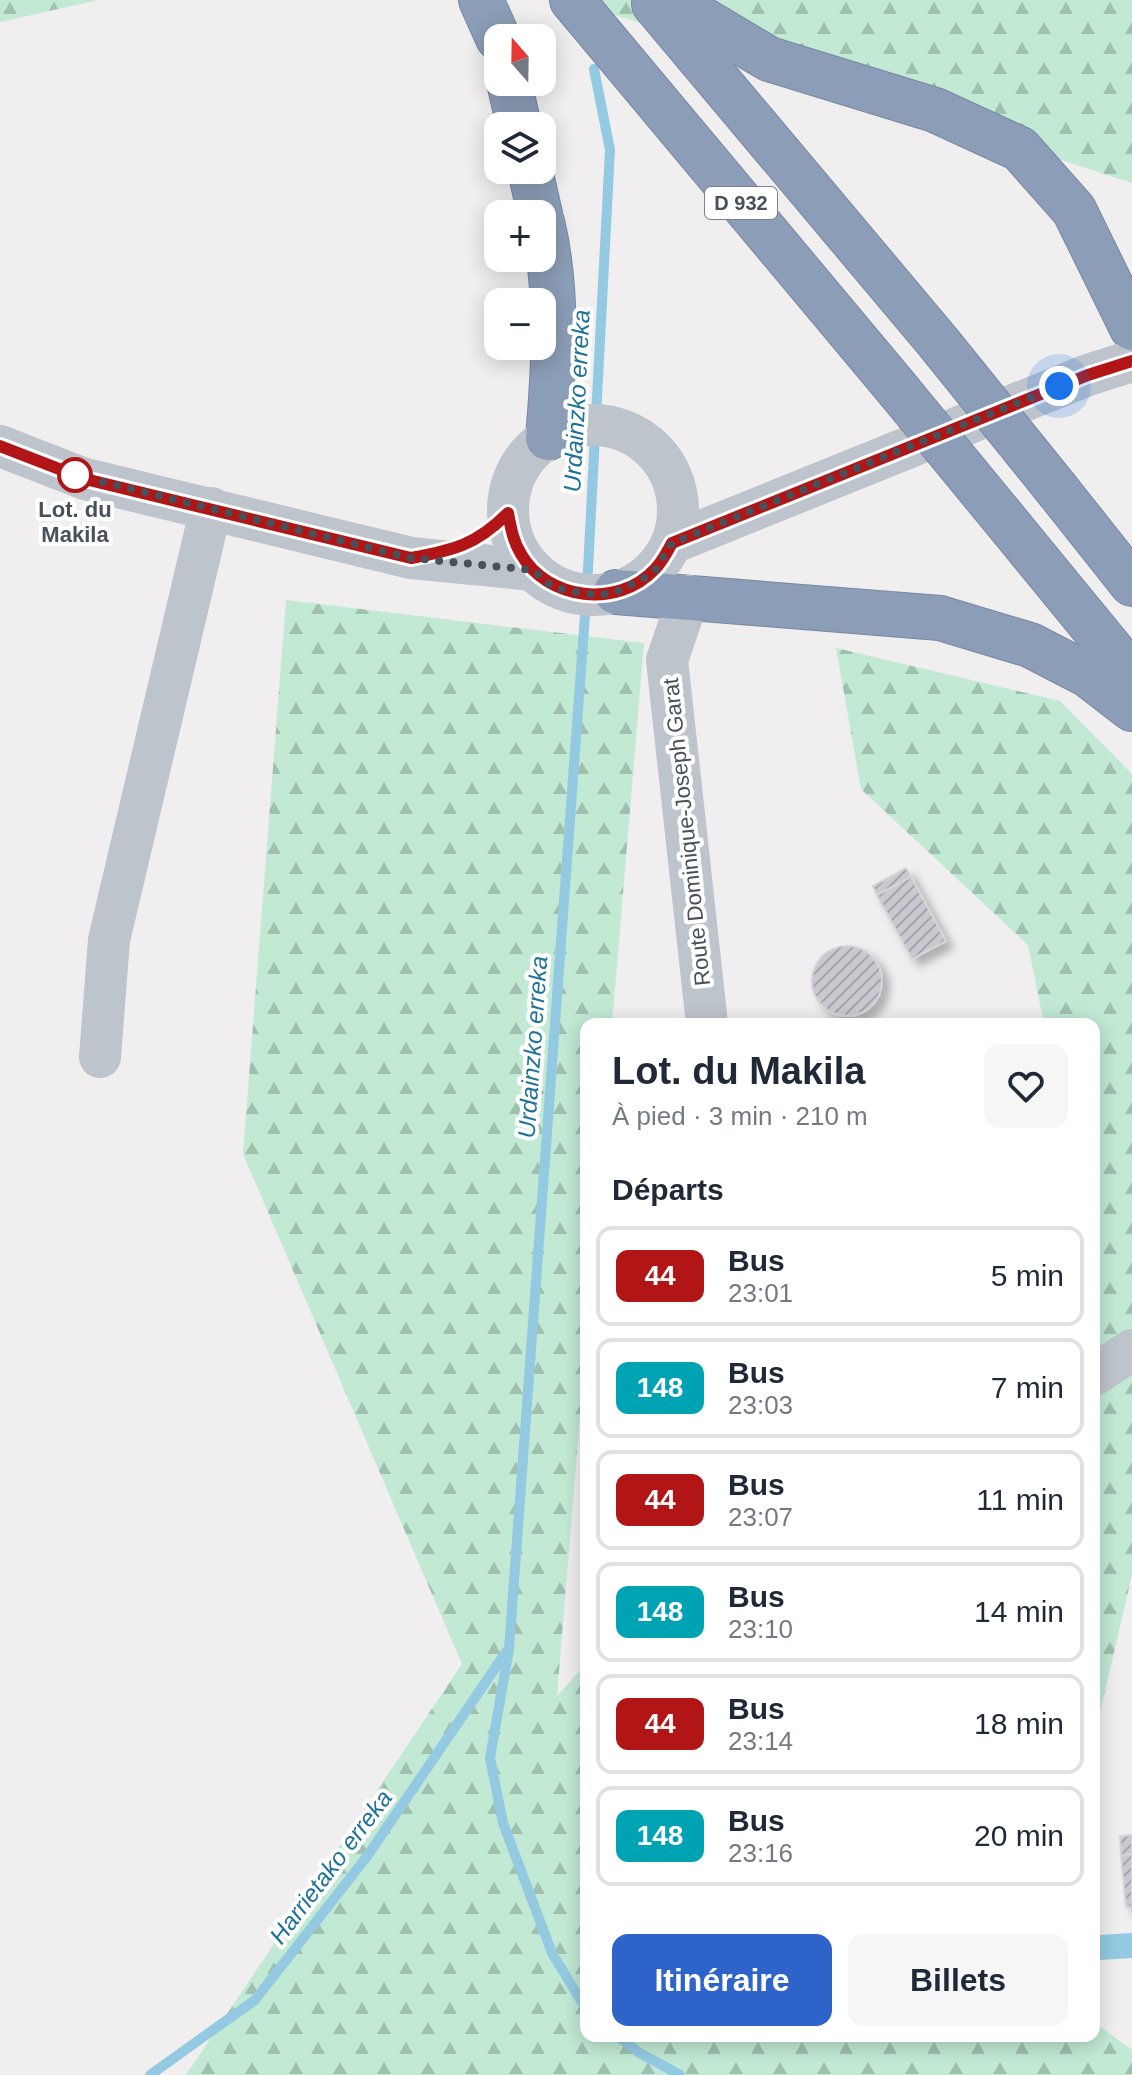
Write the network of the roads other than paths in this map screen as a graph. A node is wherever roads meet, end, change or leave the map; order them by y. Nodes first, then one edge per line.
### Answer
1 (481, 0) edge
2 (651, 0) edge
3 (670, 0) edge
4 (578, 8) edge
5 (492, 24) edge
6 (550, 272) edge
7 (1132, 328) edge
8 (1132, 361) edge
9 (581, 430) junction
10 (0, 446) edge
11 (677, 487) junction
12 (764, 506) junction
13 (211, 508) junction
14 (508, 513) junction
15 (672, 543) junction
16 (411, 558) junction
17 (1132, 584) edge
18 (579, 587) junction
19 (689, 596) junction
20 (1132, 675) edge
21 (1132, 709) edge
22 (706, 1018) edge
23 (100, 1057) dead end
24 (1132, 1350) edge
25 (1100, 1371) edge

1 - 5 highway
2 - 17 highway, D 932, bridge
3 - 7 highway
4 - 20 highway, D 932, bridge
6 - 9 highway
8 - 12 street
9 - 11 street
9 - 14 street
10 - 13 street
11 - 12 street
11 - 15 street
12 - 15 street
13 - 16 street
13 - 23 street
14 - 16 street
14 - 18 street
15 - 18 street
16 - 18 street
18 - 19 highway
19 - 21 highway
19 - 22 street, Route Dominique-Joseph Garat
24 - 25 street

